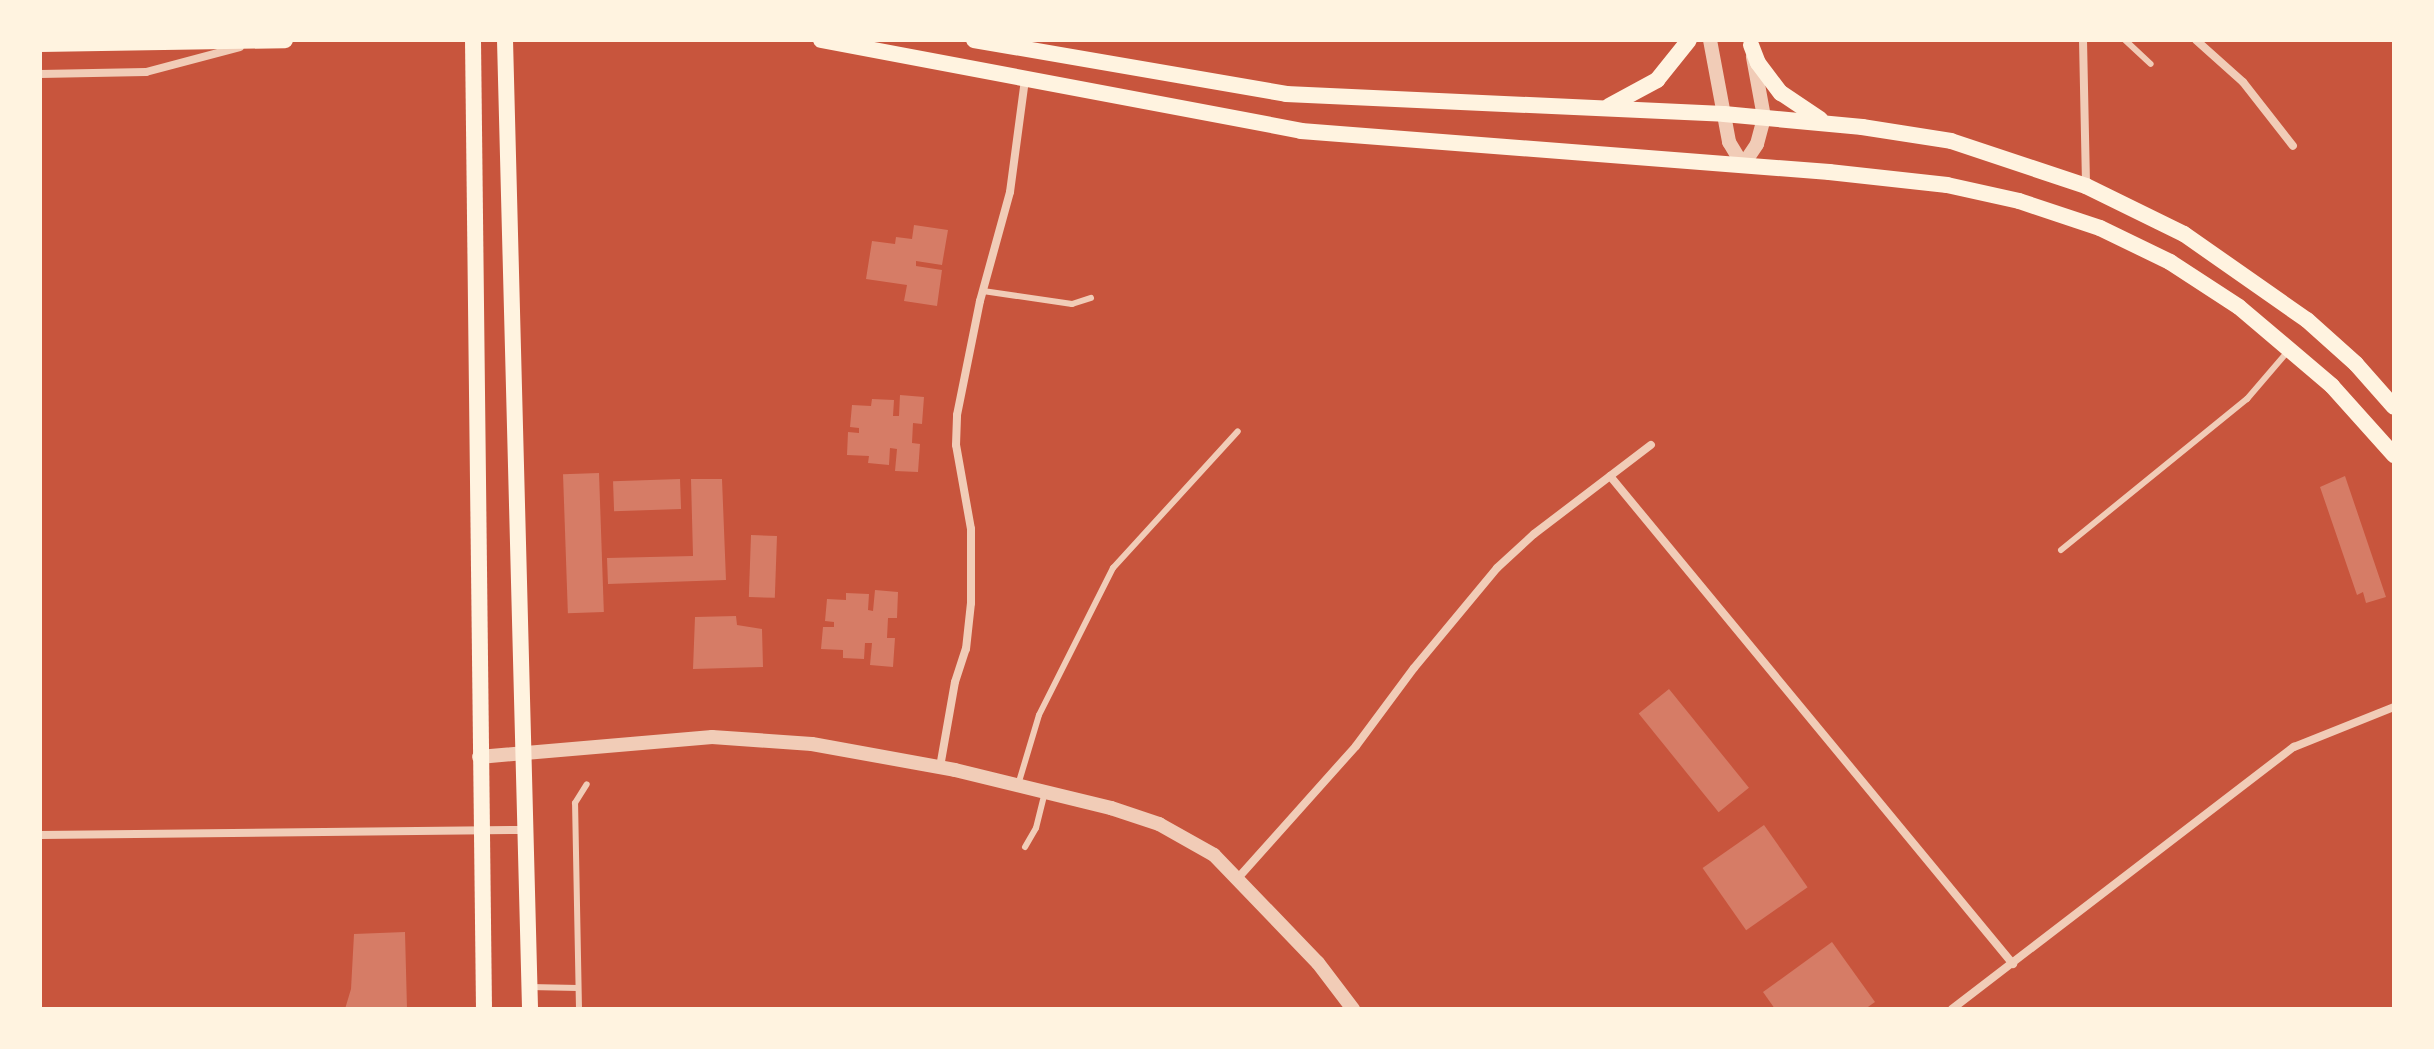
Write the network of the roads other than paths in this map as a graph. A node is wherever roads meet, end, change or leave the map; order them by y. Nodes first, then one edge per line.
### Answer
1 (285, 40) edge
2 (473, 40) edge
3 (505, 40) edge
4 (821, 40) edge
5 (974, 40) edge
6 (1689, 40) edge
7 (1710, 40) edge
8 (2083, 40) edge
9 (2125, 40) edge
10 (2196, 40) edge
11 (258, 42) junction
12 (1750, 43) edge
13 (40, 44) edge
14 (2151, 64) dead end
15 (40, 74) edge
16 (1025, 78) junction
17 (1602, 109) junction
18 (1724, 114) junction
19 (1764, 117) junction
20 (1845, 125) junction
21 (2293, 146) dead end
22 (1743, 165) junction
23 (2086, 186) junction
24 (983, 291) junction
25 (1091, 298) dead end
26 (2290, 349) junction
27 (2394, 407) edge
28 (1238, 431) dead end
29 (1651, 445) dead end
30 (2394, 455) edge
31 (1610, 476) junction
32 (2061, 550) dead end
33 (2394, 707) edge
34 (522, 755) junction
35 (479, 757) junction
36 (940, 767) junction
37 (587, 784) dead end
38 (1018, 785) junction
39 (1045, 792) junction
40 (524, 830) junction
41 (481, 831) junction
42 (40, 835) edge
43 (1025, 847) dead end
44 (1238, 878) junction
45 (2013, 964) junction
46 (530, 987) junction
47 (578, 988) junction
48 (484, 1009) edge
49 (530, 1009) edge
50 (579, 1009) edge
51 (1353, 1009) edge
52 (1952, 1009) edge

1 - 11 main road
2 - 35 main road
3 - 34 main road
4 - 16 main road
5 - 17 main road
6 - 17 main road
7 - 18 street
8 - 23 street
9 - 14 lane
10 - 21 street
11 - 13 main road
11 - 15 street
12 - 19 street
12 - 20 main road
16 - 22 main road
16 - 24 street
17 - 18 main road
18 - 19 main road
18 - 22 street
19 - 20 main road
19 - 22 street
20 - 23 main road
22 - 26 main road
23 - 27 main road
24 - 25 lane
24 - 36 street
26 - 30 main road
26 - 32 lane
28 - 38 lane
29 - 31 street
31 - 44 street
31 - 45 street
33 - 45 street
34 - 35 street
34 - 36 street
34 - 40 main road
35 - 41 main road
36 - 38 street
37 - 47 lane
38 - 39 street
39 - 43 lane
39 - 44 street
40 - 41 street
40 - 46 main road
41 - 42 street
41 - 48 main road
44 - 51 street
45 - 52 street
46 - 47 lane
46 - 49 main road
47 - 50 lane

